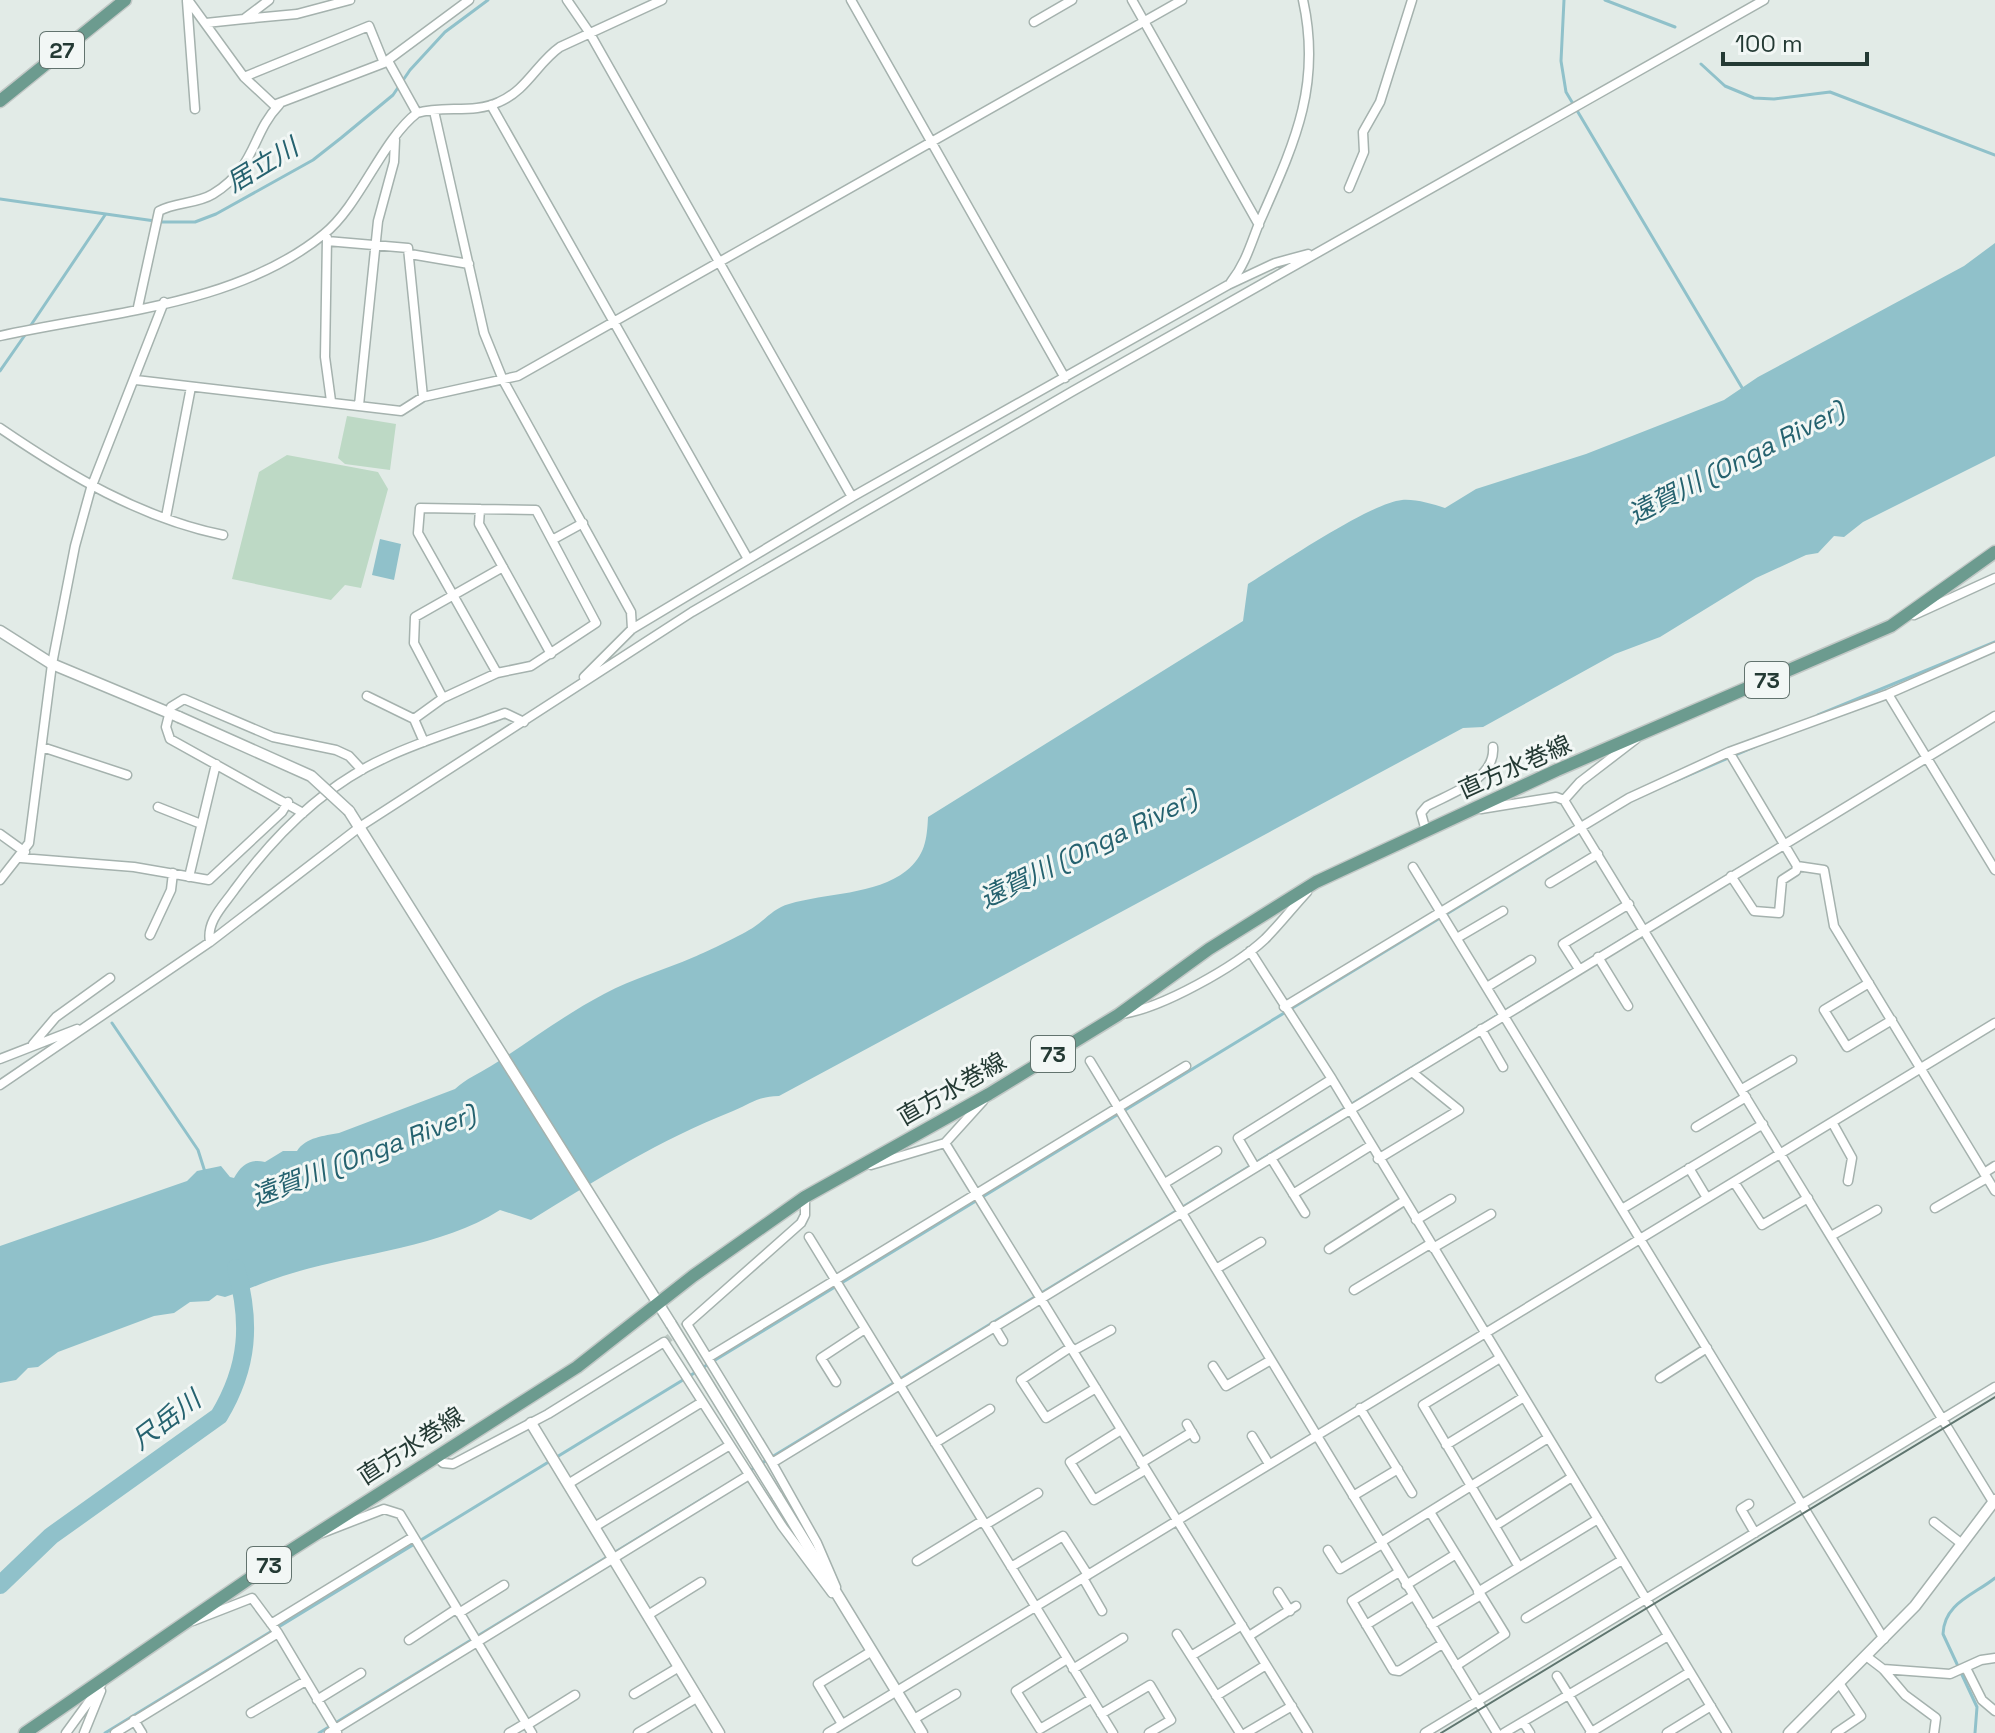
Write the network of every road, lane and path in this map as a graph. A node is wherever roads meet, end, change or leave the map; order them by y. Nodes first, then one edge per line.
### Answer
1 (125, 0) edge
2 (188, 0) edge
3 (269, 0) edge
4 (350, 0) edge
5 (469, 0) edge
6 (567, 0) edge
7 (662, 0) edge
8 (851, 0) edge
9 (1072, 0) edge
10 (1132, 0) edge
11 (1182, 0) edge
12 (1303, 0) edge
13 (1412, 0) edge
14 (1764, 0) edge
15 (244, 19) junction
16 (1144, 21) junction
17 (1034, 22) dead end
18 (206, 23) junction
19 (589, 32) junction
20 (386, 62) junction
21 (244, 77) junction
22 (0, 101) edge
23 (279, 105) junction
24 (491, 105) junction
25 (195, 109) dead end
26 (434, 111) junction
27 (417, 113) junction
28 (395, 140) junction
29 (931, 141) junction
30 (1349, 188) dead end
31 (1259, 225) junction
32 (326, 237) junction
33 (376, 242) junction
34 (1317, 252) junction
35 (410, 254) junction
36 (718, 263) junction
37 (469, 264) junction
38 (1228, 285) junction
39 (164, 302) junction
40 (138, 307) junction
41 (613, 322) junction
42 (0, 336) edge
43 (1065, 378) junction
44 (136, 380) junction
45 (503, 380) junction
46 (191, 387) junction
47 (423, 397) junction
48 (331, 401) junction
49 (359, 405) junction
50 (0, 428) edge
51 (91, 488) junction
52 (852, 497) junction
53 (480, 509) junction
54 (166, 517) junction
55 (583, 523) junction
56 (223, 535) dead end
57 (552, 540) junction
58 (1995, 552) edge
59 (748, 559) junction
60 (503, 567) junction
61 (1995, 578) edge
62 (453, 595) junction
63 (1891, 626) junction
64 (632, 629) junction
65 (0, 631) edge
66 (1995, 647) edge
67 (551, 654) junction
68 (52, 664) junction
69 (497, 673) junction
70 (569, 690) junction
71 (1888, 694) junction
72 (367, 696) dead end
73 (443, 698) junction
74 (174, 716) junction
75 (1995, 716) edge
76 (414, 719) junction
77 (524, 722) junction
78 (1642, 735) junction
79 (424, 742) junction
80 (42, 747) junction
81 (1493, 747) dead end
82 (1730, 756) junction
83 (1925, 756) junction
84 (216, 764) junction
85 (362, 770) junction
86 (127, 775) dead end
87 (1564, 800) junction
88 (288, 802) junction
89 (158, 807) dead end
90 (1474, 810) junction
91 (303, 813) junction
92 (201, 824) junction
93 (1580, 825) junction
94 (361, 826) junction
95 (1426, 831) junction
96 (0, 834) edge
97 (1782, 843) junction
98 (1598, 854) junction
99 (23, 855) junction
100 (1797, 866) junction
101 (1413, 867) dead end
102 (1995, 870) edge
103 (173, 873) junction
104 (1731, 876) junction
105 (189, 877) junction
106 (0, 880) edge
107 (1316, 882) junction
108 (1550, 883) dead end
109 (1629, 904) junction
110 (1503, 911) dead end
111 (1442, 914) junction
112 (1644, 927) junction
113 (150, 935) dead end
114 (1457, 938) junction
115 (210, 942) junction
116 (1250, 951) junction
117 (1598, 957) junction
118 (1531, 960) dead end
119 (1577, 967) junction
120 (110, 978) dead end
121 (1869, 983) junction
122 (1487, 987) junction
123 (1628, 1006) dead end
124 (1286, 1010) junction
125 (1503, 1013) junction
126 (1118, 1015) junction
127 (1892, 1020) junction
128 (1995, 1023) edge
129 (86, 1026) junction
130 (1481, 1029) junction
131 (33, 1044) junction
132 (0, 1059) edge
133 (1792, 1060) dead end
134 (1090, 1061) dead end
135 (1186, 1066) dead end
136 (1503, 1067) dead end
137 (1921, 1068) junction
138 (1412, 1072) junction
139 (1332, 1079) junction
140 (0, 1085) edge
141 (1744, 1093) junction
142 (989, 1094) junction
143 (1348, 1107) junction
144 (1121, 1111) junction
145 (1832, 1122) junction
146 (1763, 1124) junction
147 (1696, 1127) dead end
148 (945, 1143) junction
149 (1370, 1146) junction
150 (1217, 1151) dead end
151 (1780, 1154) junction
152 (1271, 1158) junction
153 (1378, 1159) junction
154 (1254, 1164) junction
155 (1995, 1166) edge
156 (859, 1168) junction
157 (1689, 1168) junction
158 (1986, 1175) junction
159 (1848, 1181) dead end
160 (1734, 1182) junction
161 (1165, 1183) junction
162 (1995, 1191) edge
163 (1293, 1194) junction
164 (805, 1197) junction
165 (980, 1197) junction
166 (1707, 1198) junction
167 (1808, 1198) junction
168 (1451, 1199) dead end
169 (1404, 1201) junction
170 (1181, 1208) junction
171 (1935, 1208) dead end
172 (1622, 1209) junction
173 (1877, 1210) dead end
174 (1305, 1213) dead end
175 (1491, 1214) dead end
176 (1416, 1220) junction
177 (1831, 1236) junction
178 (809, 1237) dead end
179 (1640, 1238) junction
180 (1261, 1242) dead end
181 (1431, 1246) junction
182 (1329, 1249) dead end
183 (1216, 1269) junction
184 (837, 1283) junction
185 (1354, 1290) dead end
186 (1039, 1295) junction
187 (656, 1298) junction
188 (994, 1326) junction
189 (865, 1329) junction
190 (1111, 1330) dead end
191 (1484, 1333) junction
192 (1003, 1341) dead end
193 (1707, 1348) junction
194 (1072, 1349) junction
195 (1500, 1358) junction
196 (711, 1360) junction
197 (1271, 1360) junction
198 (1213, 1366) dead end
199 (1660, 1378) dead end
200 (836, 1382) dead end
201 (897, 1382) junction
202 (1995, 1387) edge
203 (1096, 1388) junction
204 (1524, 1397) junction
205 (702, 1402) junction
206 (1360, 1408) junction
207 (990, 1409) dead end
208 (1941, 1419) junction
209 (531, 1423) junction
210 (1121, 1430) junction
211 (1192, 1432) dead end
212 (1317, 1435) junction
213 (1252, 1436) dead end
214 (1548, 1438) junction
215 (935, 1443) junction
216 (730, 1445) junction
217 (1446, 1445) junction
218 (435, 1455) junction
219 (769, 1459) junction
220 (1269, 1464) junction
221 (1143, 1466) junction
222 (1398, 1469) junction
223 (747, 1472) junction
224 (1572, 1477) junction
225 (568, 1484) junction
226 (1471, 1486) junction
227 (1038, 1493) dead end
228 (1412, 1493) dead end
229 (1353, 1496) junction
230 (1994, 1501) edge
231 (1749, 1504) dead end
232 (1802, 1504) junction
233 (1430, 1512) junction
234 (1598, 1519) junction
235 (1178, 1521) junction
236 (1934, 1522) dead end
237 (984, 1523) junction
238 (596, 1526) junction
239 (1495, 1526) junction
240 (317, 1533) junction
241 (1755, 1533) junction
242 (416, 1540) junction
243 (1381, 1543) junction
244 (1962, 1544) junction
245 (1328, 1550) dead end
246 (614, 1554) junction
247 (1456, 1554) junction
248 (1622, 1560) junction
249 (917, 1561) dead end
250 (1011, 1567) junction
251 (1519, 1567) junction
252 (1399, 1572) junction
253 (1085, 1577) junction
254 (701, 1582) dead end
255 (504, 1585) dead end
256 (1406, 1585) junction
257 (1278, 1592) dead end
258 (1480, 1593) junction
259 (1413, 1596) junction
260 (1646, 1599) junction
261 (841, 1602) junction
262 (1035, 1607) junction
263 (458, 1611) junction
264 (1102, 1611) dead end
265 (648, 1615) junction
266 (1526, 1618) dead end
267 (183, 1623) junction
268 (1242, 1625) junction
269 (1366, 1625) junction
270 (1431, 1625) junction
271 (275, 1629) junction
272 (1177, 1634) dead end
273 (1249, 1636) junction
274 (1668, 1636) junction
275 (1123, 1638) dead end
276 (476, 1639) junction
277 (1884, 1639) junction
278 (409, 1640) dead end
279 (1442, 1644) junction
280 (872, 1651) junction
281 (1191, 1656) junction
282 (1866, 1656) junction
283 (1995, 1658) edge
284 (1067, 1659) junction
285 (1266, 1665) junction
286 (1456, 1666) junction
287 (679, 1667) junction
288 (1073, 1669) junction
289 (1883, 1669) junction
290 (1963, 1669) junction
291 (1690, 1672) junction
292 (361, 1673) dead end
293 (1557, 1676) dead end
294 (105, 1679) junction
295 (304, 1682) junction
296 (1839, 1683) junction
297 (897, 1691) junction
298 (634, 1694) dead end
299 (956, 1694) dead end
300 (575, 1695) dead end
301 (1568, 1695) junction
302 (1216, 1696) junction
303 (698, 1697) junction
304 (1091, 1699) junction
305 (317, 1700) junction
306 (1477, 1701) junction
307 (1292, 1706) junction
308 (1711, 1706) junction
309 (1995, 1711) edge
310 (251, 1713) dead end
311 (1101, 1714) junction
312 (914, 1719) junction
313 (134, 1720) junction
314 (1523, 1722) junction
315 (842, 1724) junction
316 (528, 1727) edge
317 (333, 1729) edge
318 (25, 1733) edge
319 (66, 1733) edge
320 (84, 1733) edge
321 (115, 1733) edge
322 (142, 1733) edge
323 (509, 1733) edge
324 (638, 1733) edge
325 (719, 1733) edge
326 (828, 1733) edge
327 (922, 1733) edge
328 (1113, 1733) edge
329 (1149, 1733) edge
330 (1240, 1733) edge
331 (1246, 1733) edge
332 (1308, 1733) edge
333 (1425, 1733) edge
334 (1497, 1733) edge
335 (1504, 1733) edge
336 (1530, 1733) edge
337 (1591, 1733) edge
338 (1667, 1733) edge
339 (1727, 1733) edge
340 (1789, 1733) edge
341 (1836, 1733) edge
342 (1934, 1733) edge

1 - 22 main road, 27
2 - 18 street
2 - 25 street
3 - 15 street
4 - 15 street
5 - 20 street
6 - 19 street
7 - 19 street
8 - 29 street
9 - 17 street
10 - 16 street
11 - 16 street
12 - 31 street
13 - 30 street
14 - 34 street
15 - 18 street
16 - 29 street
16 - 31 street
18 - 21 street
19 - 24 street
19 - 36 street
20 - 21 street
20 - 23 street
20 - 27 street
21 - 23 street
23 - 40 street
24 - 26 street
24 - 41 street
26 - 27 street
26 - 37 street
27 - 28 street
28 - 32 street
28 - 33 street
29 - 36 street
29 - 43 street
31 - 38 street
32 - 33 street
32 - 39 street
32 - 48 street
33 - 35 street
33 - 49 street
34 - 38 street
34 - 70 street
35 - 37 street
35 - 47 street
36 - 41 street
36 - 52 street
37 - 45 street
38 - 43 street
39 - 40 street
39 - 44 street
40 - 42 street
41 - 45 street
41 - 59 street
43 - 52 street
44 - 46 street
44 - 51 street
45 - 47 street
45 - 55 street
46 - 48 street
46 - 54 street
47 - 49 street
48 - 49 street
50 - 51 street
51 - 54 street
51 - 68 street
52 - 59 street
53 - 57 street
53 - 60 street
53 - 62 street
54 - 56 street
55 - 57 street
55 - 64 street
57 - 67 street
58 - 63 main road, 直方水巻線 / 73
59 - 64 street
60 - 62 street
60 - 67 street
61 - 63 street
62 - 69 street
62 - 73 street
63 - 78 main road, 直方水巻線 / 73
64 - 70 street
65 - 68 street
66 - 71 street
67 - 69 street
68 - 74 street
68 - 80 street
69 - 73 street
70 - 77 street
71 - 82 street
71 - 83 street
72 - 76 street
73 - 76 street
74 - 84 street
74 - 85 street
74 - 94 street, bridge
75 - 83 street
76 - 79 street
77 - 79 street
77 - 94 street
78 - 87 street
78 - 90 main road, 直方水巻線 / 73
79 - 85 street
80 - 86 street
80 - 99 street
81 - 95 street
82 - 93 street
82 - 97 street
83 - 97 street
83 - 102 street
84 - 88 street
84 - 92 street
85 - 91 street
87 - 90 street
87 - 93 street
88 - 91 street
88 - 105 street
89 - 92 street
90 - 95 main road, 直方水巻線 / 73
91 - 115 street
92 - 105 street
93 - 98 street
93 - 111 street
94 - 115 street
94 - 187 street
95 - 107 main road, 直方水巻線 / 73
96 - 99 street
97 - 100 street
97 - 104 street
98 - 108 street
98 - 109 street
99 - 103 street
99 - 106 street
100 - 104 street
100 - 121 street
101 - 111 street
103 - 105 street
103 - 113 street
104 - 112 street
107 - 116 street
107 - 126 main road, 直方水巻線 / 73
109 - 112 street
109 - 119 street
110 - 114 street
111 - 114 street
111 - 124 street
112 - 117 street
112 - 141 street
114 - 122 street
115 - 129 street
116 - 124 street
116 - 126 street
117 - 119 street
117 - 123 street
118 - 122 street
119 - 125 street
120 - 131 street
121 - 127 street
121 - 127 street
122 - 125 street
124 - 139 street
125 - 130 street
125 - 172 street
126 - 142 main road, 直方水巻線 / 73
127 - 137 street
128 - 137 street
129 - 131 street
129 - 140 street
130 - 136 street
130 - 138 street
131 - 132 street
133 - 141 street
134 - 144 street
135 - 144 street
137 - 145 street
137 - 158 street
138 - 143 street
138 - 153 street
139 - 143 street
139 - 154 street
141 - 146 street
141 - 147 street
142 - 148 street
142 - 156 main road, 直方水巻線 / 73
143 - 149 street
143 - 152 street
144 - 161 street
144 - 165 street
145 - 151 street
145 - 159 street
146 - 151 street
146 - 157 street
148 - 156 street
148 - 165 street
149 - 153 street
149 - 163 street
150 - 161 street
151 - 160 street
151 - 167 street
152 - 154 street
152 - 163 street
153 - 169 street
154 - 170 street
155 - 158 street
156 - 164 main road, 直方水巻線 / 73
157 - 166 street
157 - 172 street
158 - 162 street
158 - 171 street
160 - 166 street
160 - 167 street
161 - 170 street
163 - 174 street
164 - 187 main road, 直方水巻線 / 73
164 - 196 street
165 - 184 street
165 - 186 street
166 - 179 street
167 - 177 street
168 - 176 street
169 - 176 street
169 - 182 street
170 - 183 street
170 - 186 street
172 - 179 street
173 - 177 street
175 - 181 street
176 - 181 street
177 - 208 street
178 - 184 street
179 - 191 street
179 - 193 street
180 - 183 street
181 - 185 street
181 - 191 street
183 - 197 street
184 - 189 street
184 - 196 street
186 - 188 street
186 - 194 street
187 - 218 main road, 直方水巻線 / 73
187 - 261 street, bridge
188 - 192 street
188 - 201 street
189 - 200 street
189 - 201 street
190 - 194 street
191 - 195 street
191 - 206 street
193 - 199 street
193 - 232 street
194 - 203 street
194 - 203 street
195 - 204 street
195 - 217 street
196 - 219 street
197 - 198 street
197 - 212 street
201 - 215 street
201 - 219 street
202 - 208 street
203 - 210 street
204 - 214 street
204 - 217 street
205 - 209 street
205 - 216 street
205 - 225 street
206 - 212 street
206 - 222 street
207 - 215 street
208 - 230 street
208 - 232 street
209 - 218 street
209 - 225 street
210 - 221 street
210 - 221 street
211 - 221 street
212 - 220 street
212 - 229 street
213 - 220 street
214 - 224 street
214 - 226 street
215 - 237 street
216 - 223 street
216 - 238 street
217 - 226 street
218 - 240 main road, 直方水巻線 / 73
219 - 261 street
220 - 235 street
221 - 235 street
222 - 228 street
222 - 229 street
223 - 246 street
223 - 261 street
224 - 234 street
224 - 239 street
225 - 238 street
226 - 233 street
226 - 239 street
227 - 237 street
229 - 243 street
230 - 244 street
231 - 241 street
232 - 241 street
232 - 277 street
233 - 243 street
233 - 247 street
234 - 248 street
234 - 251 street
235 - 253 street
235 - 268 street
236 - 244 street
237 - 249 street
237 - 250 street
238 - 246 street
239 - 251 street
240 - 242 street
240 - 267 main road, 直方水巻線 / 73
241 - 260 street
242 - 263 street
242 - 271 street
243 - 245 street
243 - 252 street
244 - 277 street
246 - 265 street
246 - 276 street
247 - 256 street
247 - 258 street
248 - 260 street
248 - 266 street
250 - 253 street
250 - 262 street
251 - 258 street
252 - 256 street
252 - 269 street
253 - 262 street
253 - 264 street
254 - 265 street
255 - 263 street
256 - 259 street
257 - 273 street
258 - 270 street
258 - 286 street
259 - 269 street
259 - 270 street
260 - 274 street
260 - 306 street
261 - 280 street
262 - 284 street
262 - 297 street
263 - 276 street
263 - 278 street
265 - 287 street
267 - 271 street
267 - 294 main road, 直方水巻線 / 73
268 - 273 street
268 - 281 street
269 - 279 street
270 - 279 street
271 - 295 street
271 - 313 street
272 - 281 street
273 - 285 street
274 - 291 street
274 - 301 street
275 - 288 street
276 - 316 street
276 - 317 street
277 - 282 street
279 - 286 street
280 - 297 street
280 - 315 street
281 - 302 street
282 - 289 street
282 - 296 street
283 - 290 street
284 - 288 street
284 - 304 street
285 - 302 street
285 - 307 street
286 - 306 street
287 - 298 street
287 - 303 street
288 - 304 street
289 - 290 street
289 - 342 street
290 - 309 street
291 - 308 street
291 - 337 street
292 - 305 street
293 - 301 street
294 - 318 main road, 直方水巻線 / 73
294 - 319 street
294 - 320 street
295 - 305 street
295 - 310 street
296 - 340 street
296 - 341 street
297 - 312 street
297 - 315 street
299 - 312 street
300 - 316 street
301 - 314 street
301 - 337 street
302 - 330 street
303 - 324 street
303 - 325 street
304 - 311 street
305 - 317 street
306 - 333 street
306 - 334 street
307 - 331 street
307 - 332 street
308 - 338 street
308 - 339 street
311 - 328 street
311 - 329 street
312 - 327 street
313 - 321 street
313 - 322 street
314 - 335 street
314 - 336 street
315 - 326 street
316 - 323 street

